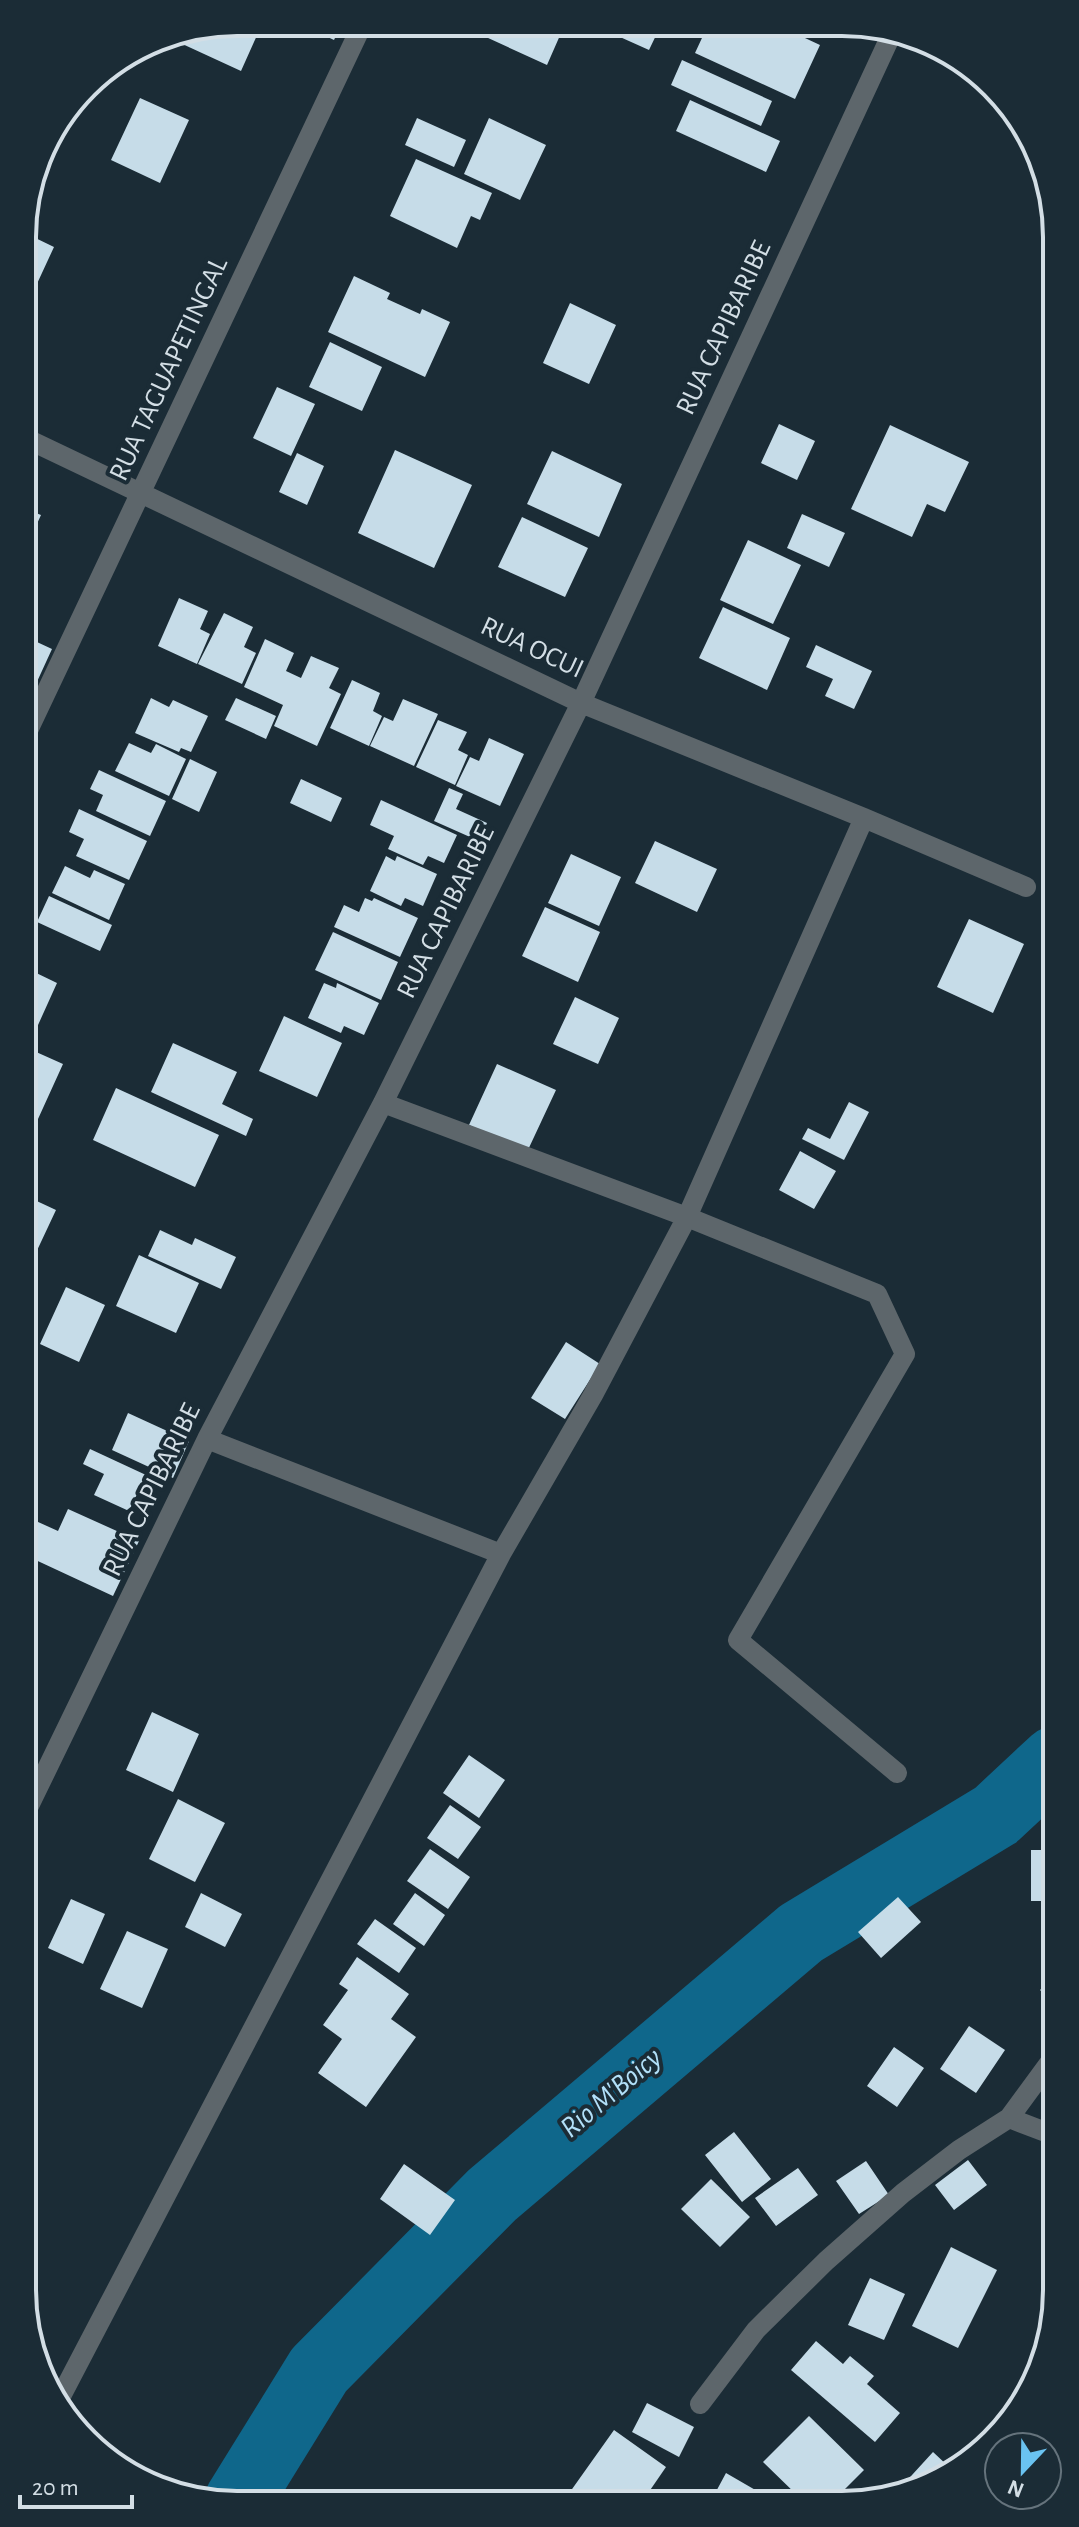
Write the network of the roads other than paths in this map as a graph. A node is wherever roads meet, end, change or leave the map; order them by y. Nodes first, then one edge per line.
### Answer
1 (357, 36) edge
2 (888, 42) edge
3 (36, 443) edge
4 (141, 494) junction
5 (581, 703) junction
6 (36, 714) edge
7 (864, 818) junction
8 (1026, 887) dead end
9 (383, 1103) junction
10 (687, 1217) junction
11 (207, 1439) junction
12 (501, 1554) junction
13 (897, 1773) dead end
14 (36, 1792) edge
15 (1043, 2072) edge
16 (1009, 2118) junction
17 (1043, 2131) edge
18 (64, 2391) edge
19 (700, 2404) dead end

1 - 4 street, RUA TAGUAPETINGAL
2 - 5 street, RUA CAPIBARIBE
3 - 4 street, RUA OCUI
4 - 5 street, RUA OCUI
4 - 6 street, RUA TAGUAPETINGAL
5 - 7 street, RUA OCUI
5 - 9 street, RUA CAPIBARIBE
7 - 8 street, RUA OCUI
7 - 10 street
9 - 10 street
9 - 11 street, RUA CAPIBARIBE
10 - 12 street
10 - 13 street
11 - 12 street
11 - 14 street, RUA CAPIBARIBE
12 - 18 street
15 - 16 street
16 - 17 street
16 - 19 street

